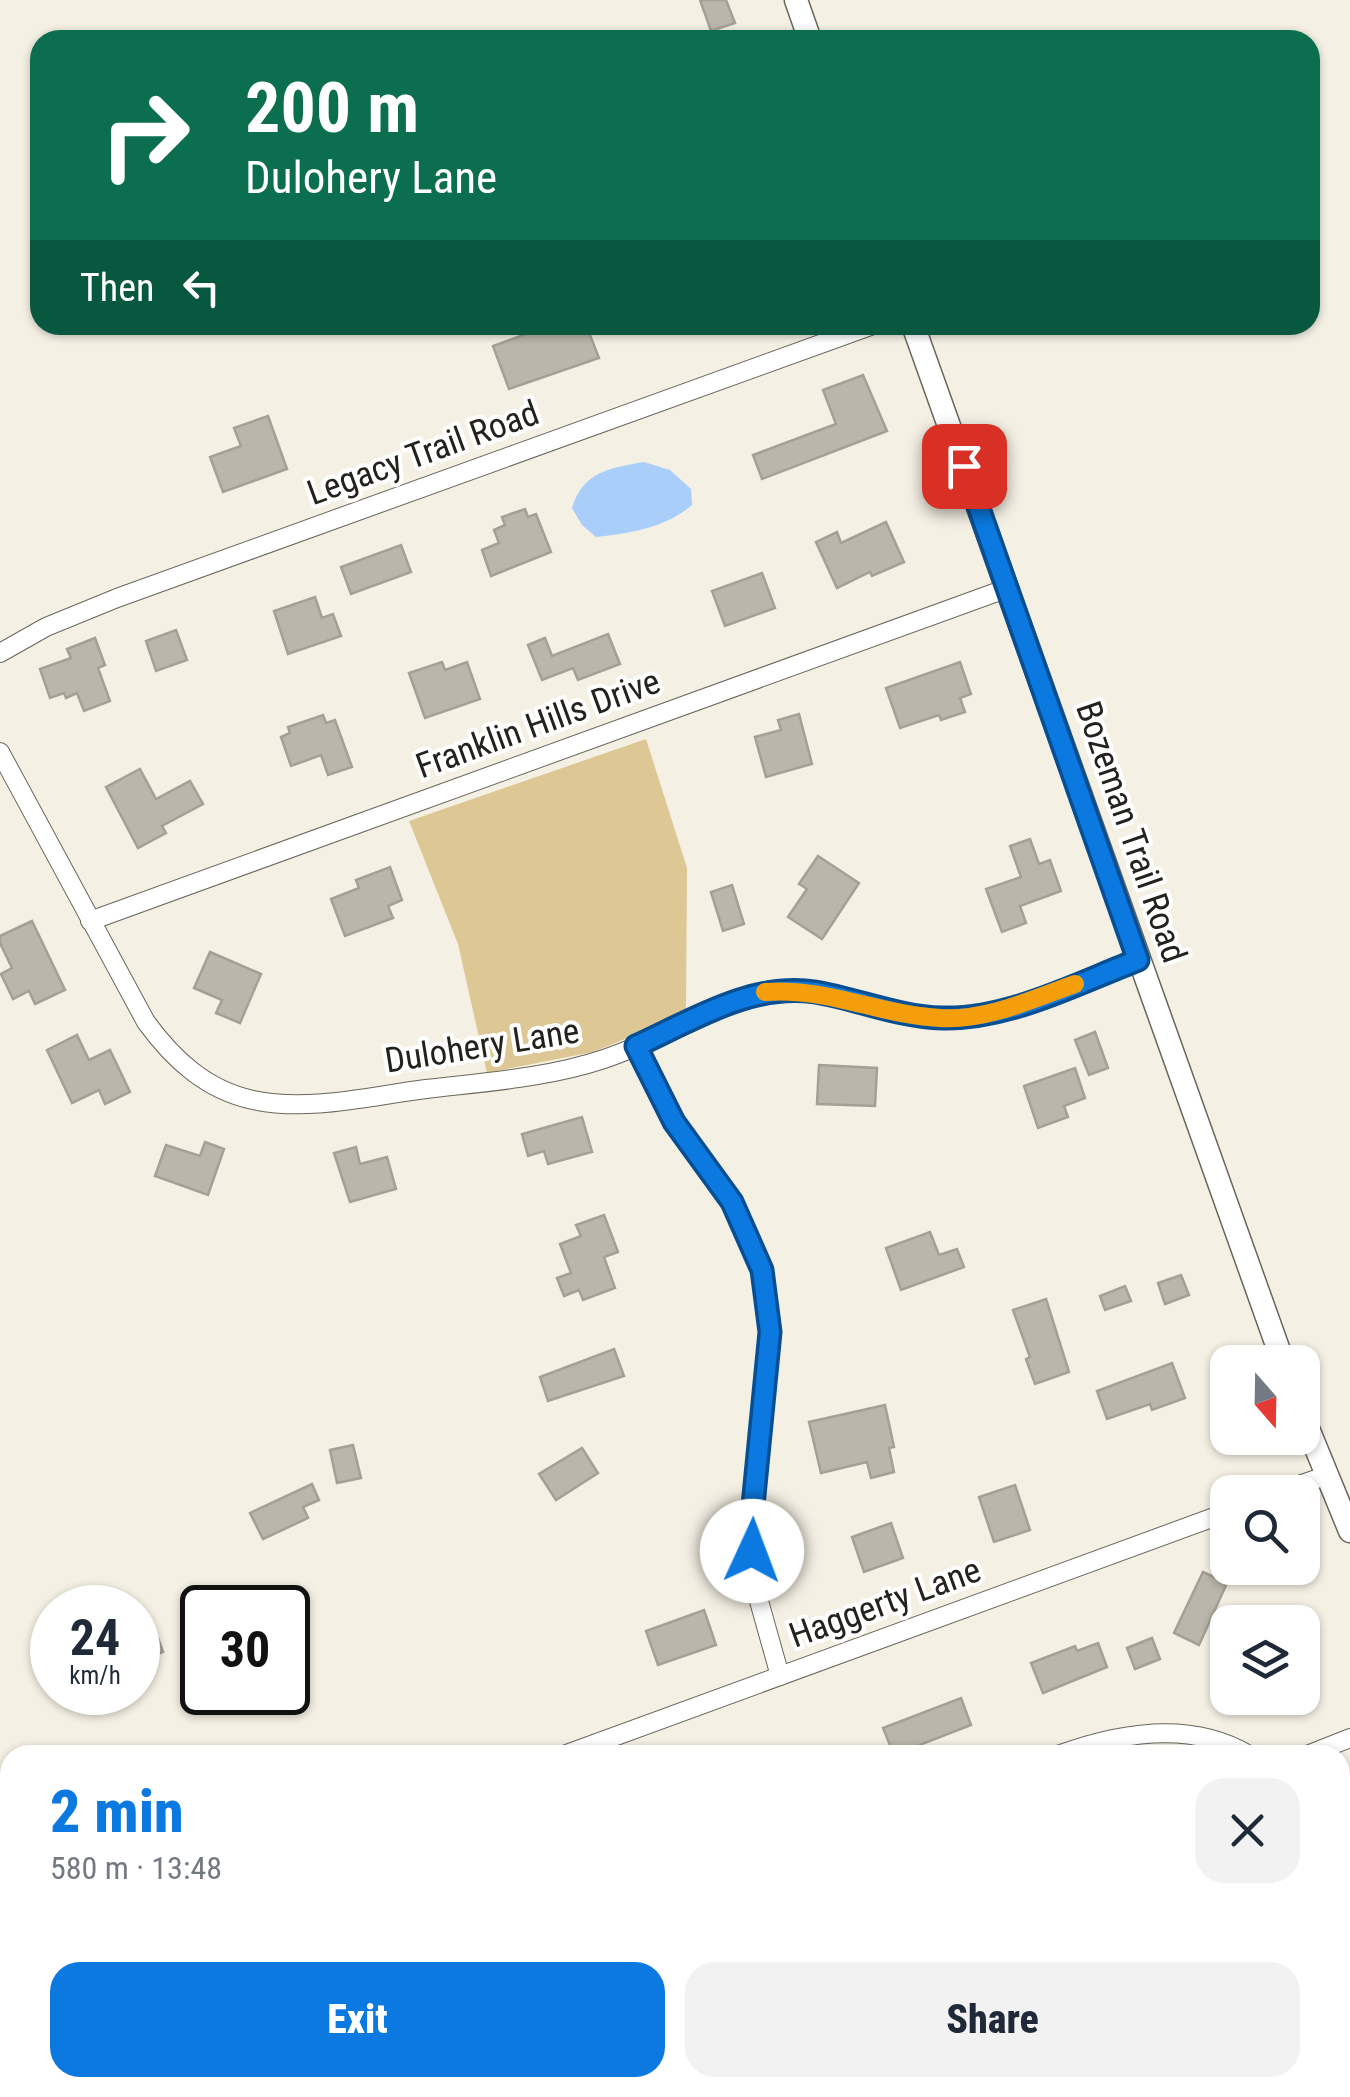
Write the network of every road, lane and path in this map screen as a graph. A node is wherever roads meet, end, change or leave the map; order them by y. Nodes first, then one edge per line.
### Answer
1 (796, 0) edge
2 (806, 30) edge
3 (844, 335) edge
4 (918, 335) edge
5 (1008, 588) junction
6 (0, 653) edge
7 (0, 752) edge
8 (90, 921) junction
9 (1138, 960) junction
10 (636, 1046) junction
11 (1278, 1345) edge
12 (1319, 1455) edge
13 (1328, 1475) junction
14 (1320, 1478) edge
15 (1210, 1519) edge
16 (1350, 1531) edge
17 (780, 1676) junction
18 (591, 1745) edge
19 (1097, 1745) edge
20 (1226, 1745) edge

1 - 2 street
3 - 6 street, Legacy Trail Road
4 - 5 street, Bozeman Trail Road
5 - 8 street, Franklin Hills Drive
5 - 9 street, Bozeman Trail Road
7 - 8 street, Dulohery Lane
8 - 10 street, Dulohery Lane
9 - 10 street, Dulohery Lane
9 - 11 street, Bozeman Trail Road
10 - 17 street
12 - 13 street
13 - 14 street
13 - 16 street
15 - 17 street, Haggerty Lane
17 - 18 street, Haggerty Lane
19 - 20 street

